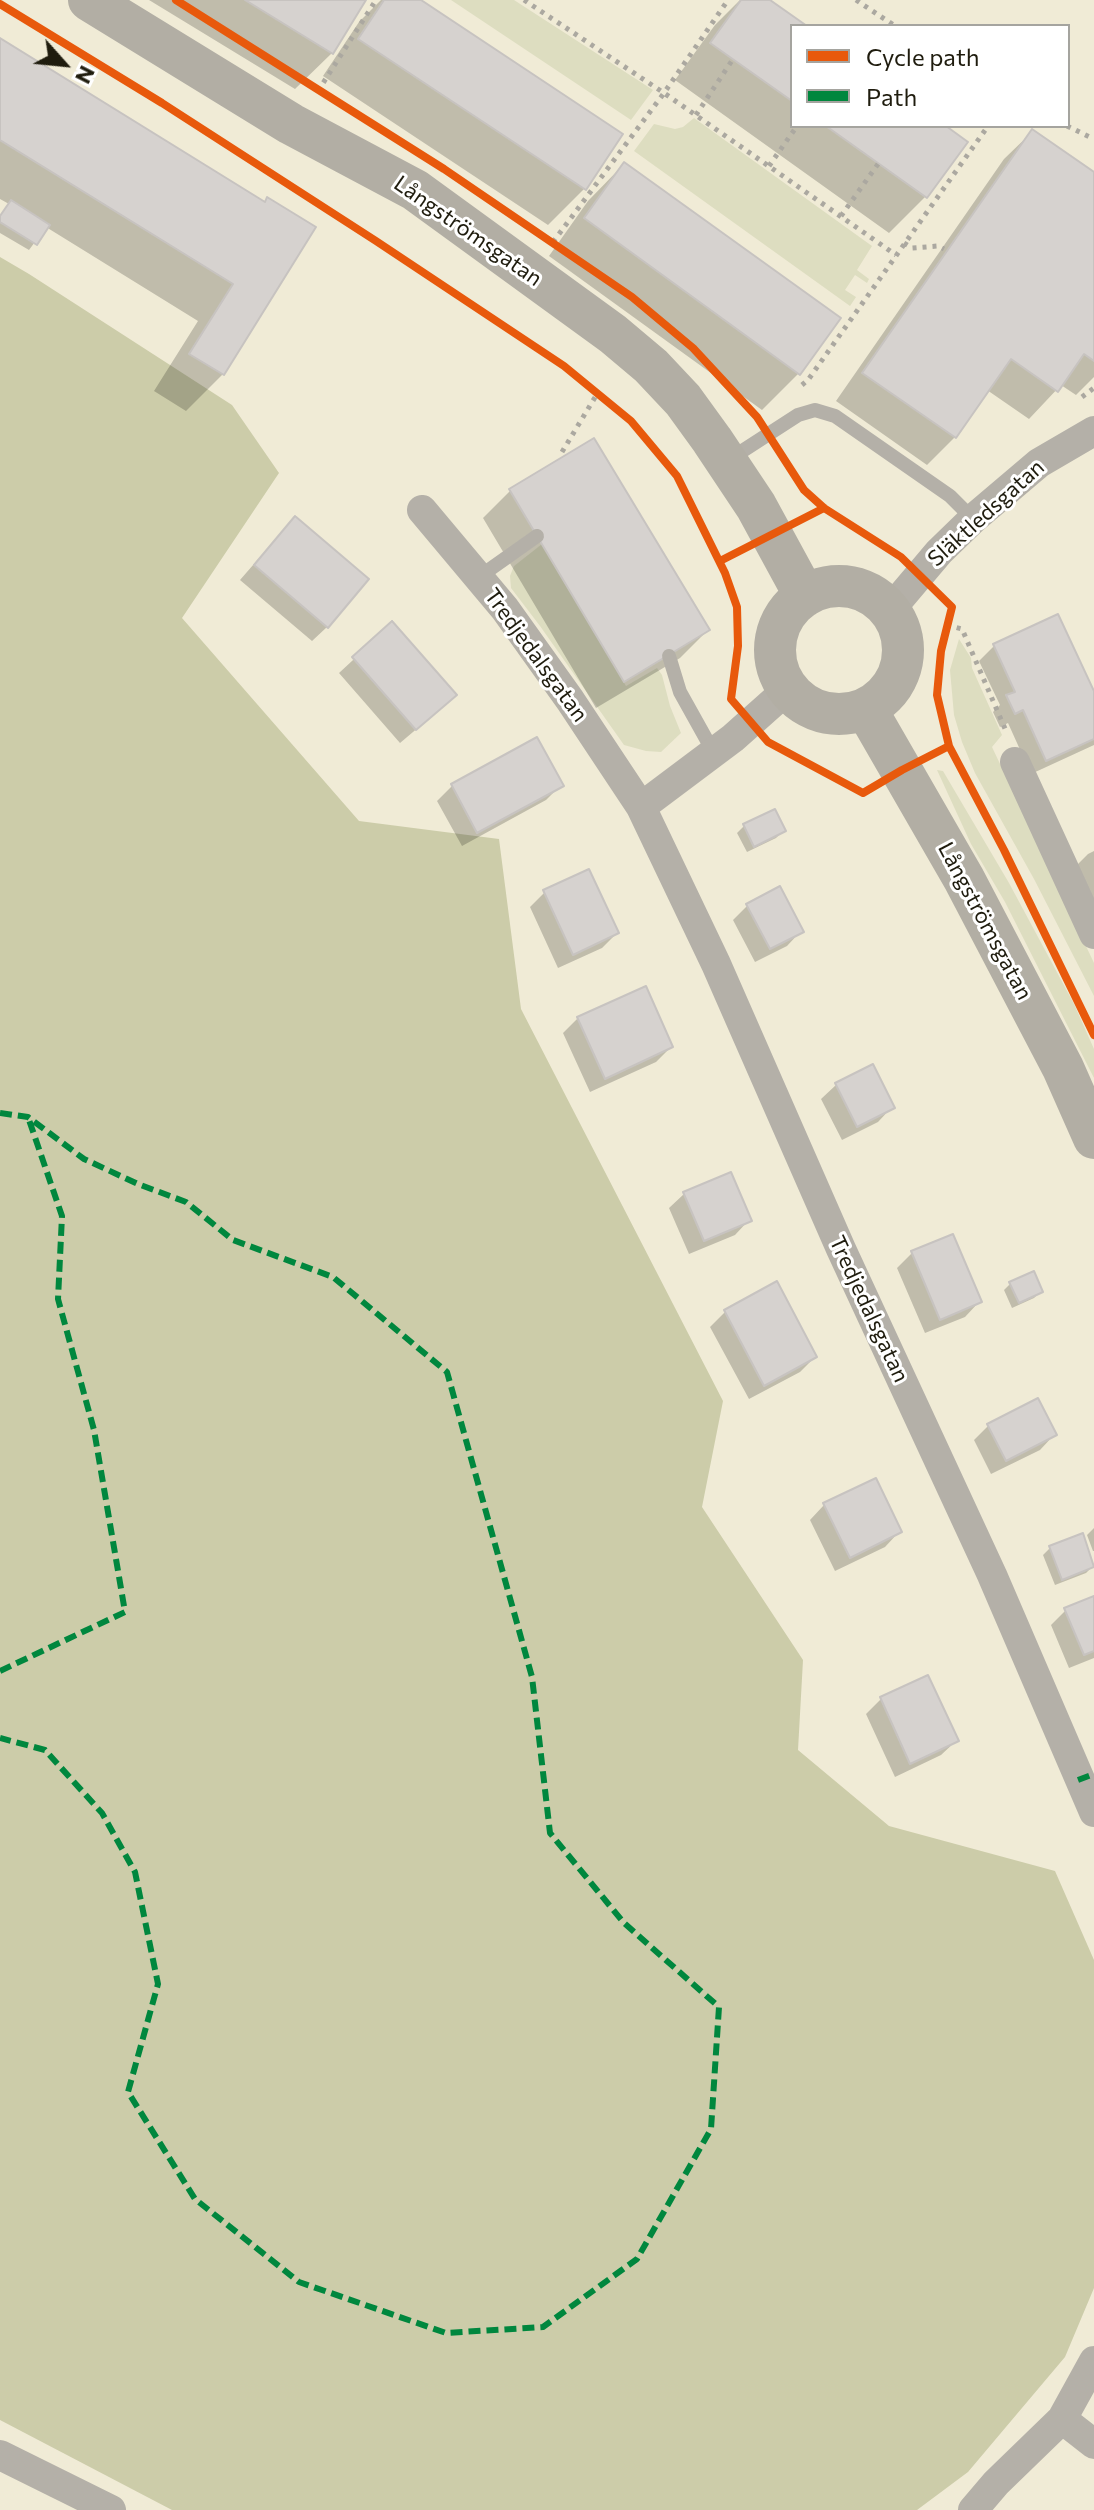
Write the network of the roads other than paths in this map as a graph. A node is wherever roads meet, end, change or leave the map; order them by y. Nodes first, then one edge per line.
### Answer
1 (89, 0) edge
2 (1094, 431) edge
3 (727, 461) junction
4 (422, 510) dead end
5 (973, 519) junction
6 (537, 536) dead end
7 (479, 577) junction
8 (805, 596) junction
9 (890, 610) junction
10 (669, 656) dead end
11 (788, 689) junction
12 (866, 709) junction
13 (714, 753) junction
14 (1015, 762) road end
15 (641, 807) junction
16 (1094, 934) edge
17 (1094, 1138) edge
18 (1094, 1812) edge
19 (1094, 2361) edge
20 (1062, 2419) junction
21 (1094, 2444) edge
22 (0, 2455) edge
23 (111, 2510) edge
24 (973, 2510) edge

1 - 3 street, Långströmsgatan
2 - 5 street, Släktledsgatan
3 - 5 lane
3 - 8 street, Långströmsgatan
4 - 7 street, Tredjedalsgatan
5 - 9 street, Släktledsgatan
6 - 7 lane
7 - 15 street, Tredjedalsgatan
8 - 9 street
8 - 11 street
9 - 12 street
10 - 13 lane
11 - 12 street
11 - 13 street
12 - 17 street, Långströmsgatan
13 - 15 street
14 - 16 street
15 - 18 street, Tredjedalsgatan
19 - 20 street
20 - 21 street
20 - 24 street
22 - 23 street

